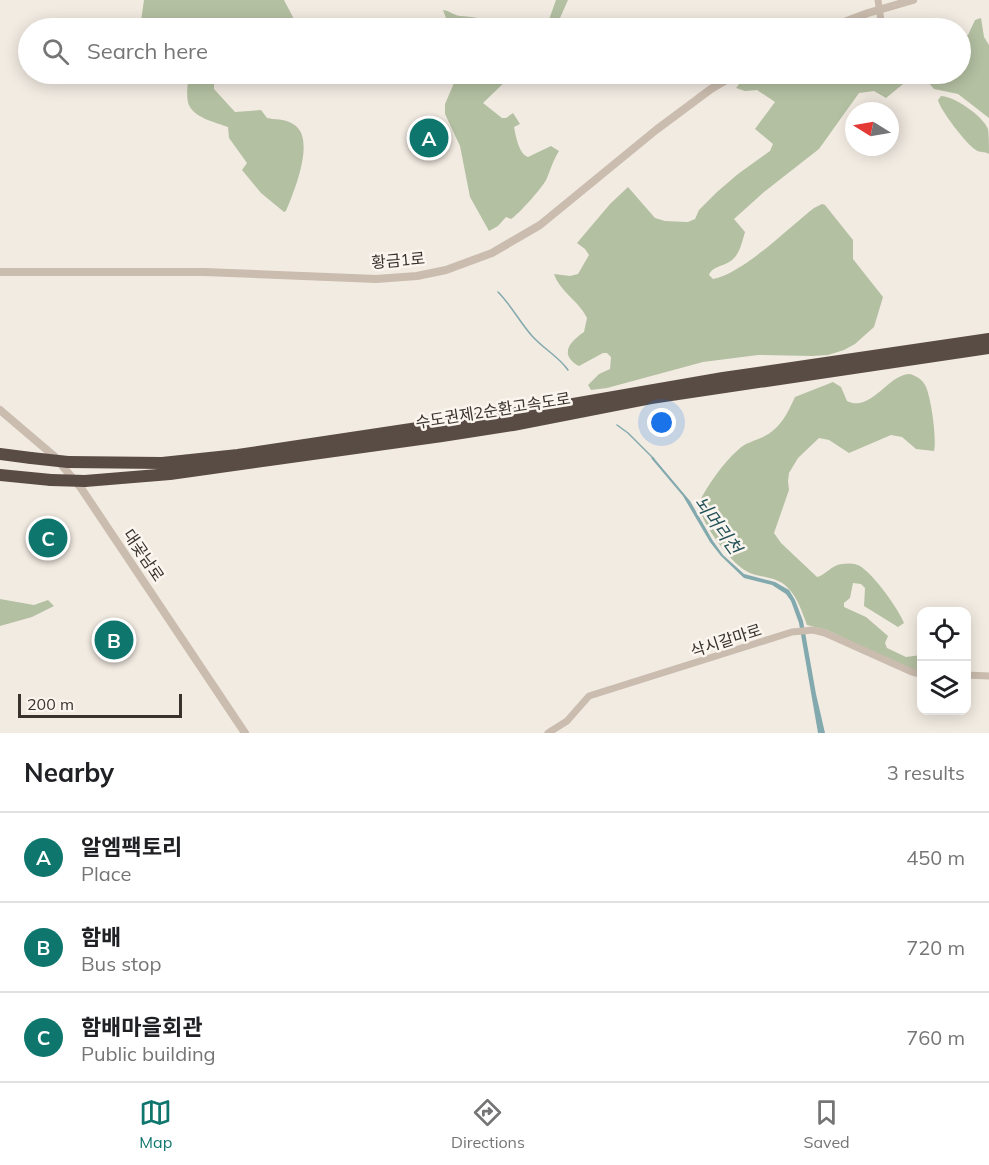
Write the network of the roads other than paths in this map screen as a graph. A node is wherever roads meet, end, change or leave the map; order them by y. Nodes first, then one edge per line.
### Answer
1 (878, 0) edge
2 (912, 0) edge
3 (855, 18) edge
4 (881, 18) edge
5 (719, 84) edge
6 (0, 272) edge
7 (989, 339) edge
8 (989, 348) edge
9 (0, 410) edge
10 (0, 454) edge
11 (0, 475) edge
12 (917, 673) edge
13 (971, 675) edge
14 (989, 676) edge
15 (245, 733) edge
16 (548, 733) edge

1 - 4 street, bridge
2 - 3 street
5 - 6 street, 황금1로
7 - 10 highway, 수도권제2순환고속도로, bridge
8 - 11 highway, 수도권제2순환고속도로, bridge
9 - 15 street, 대곶남로
12 - 16 street, 삭시갈마로
13 - 14 street

